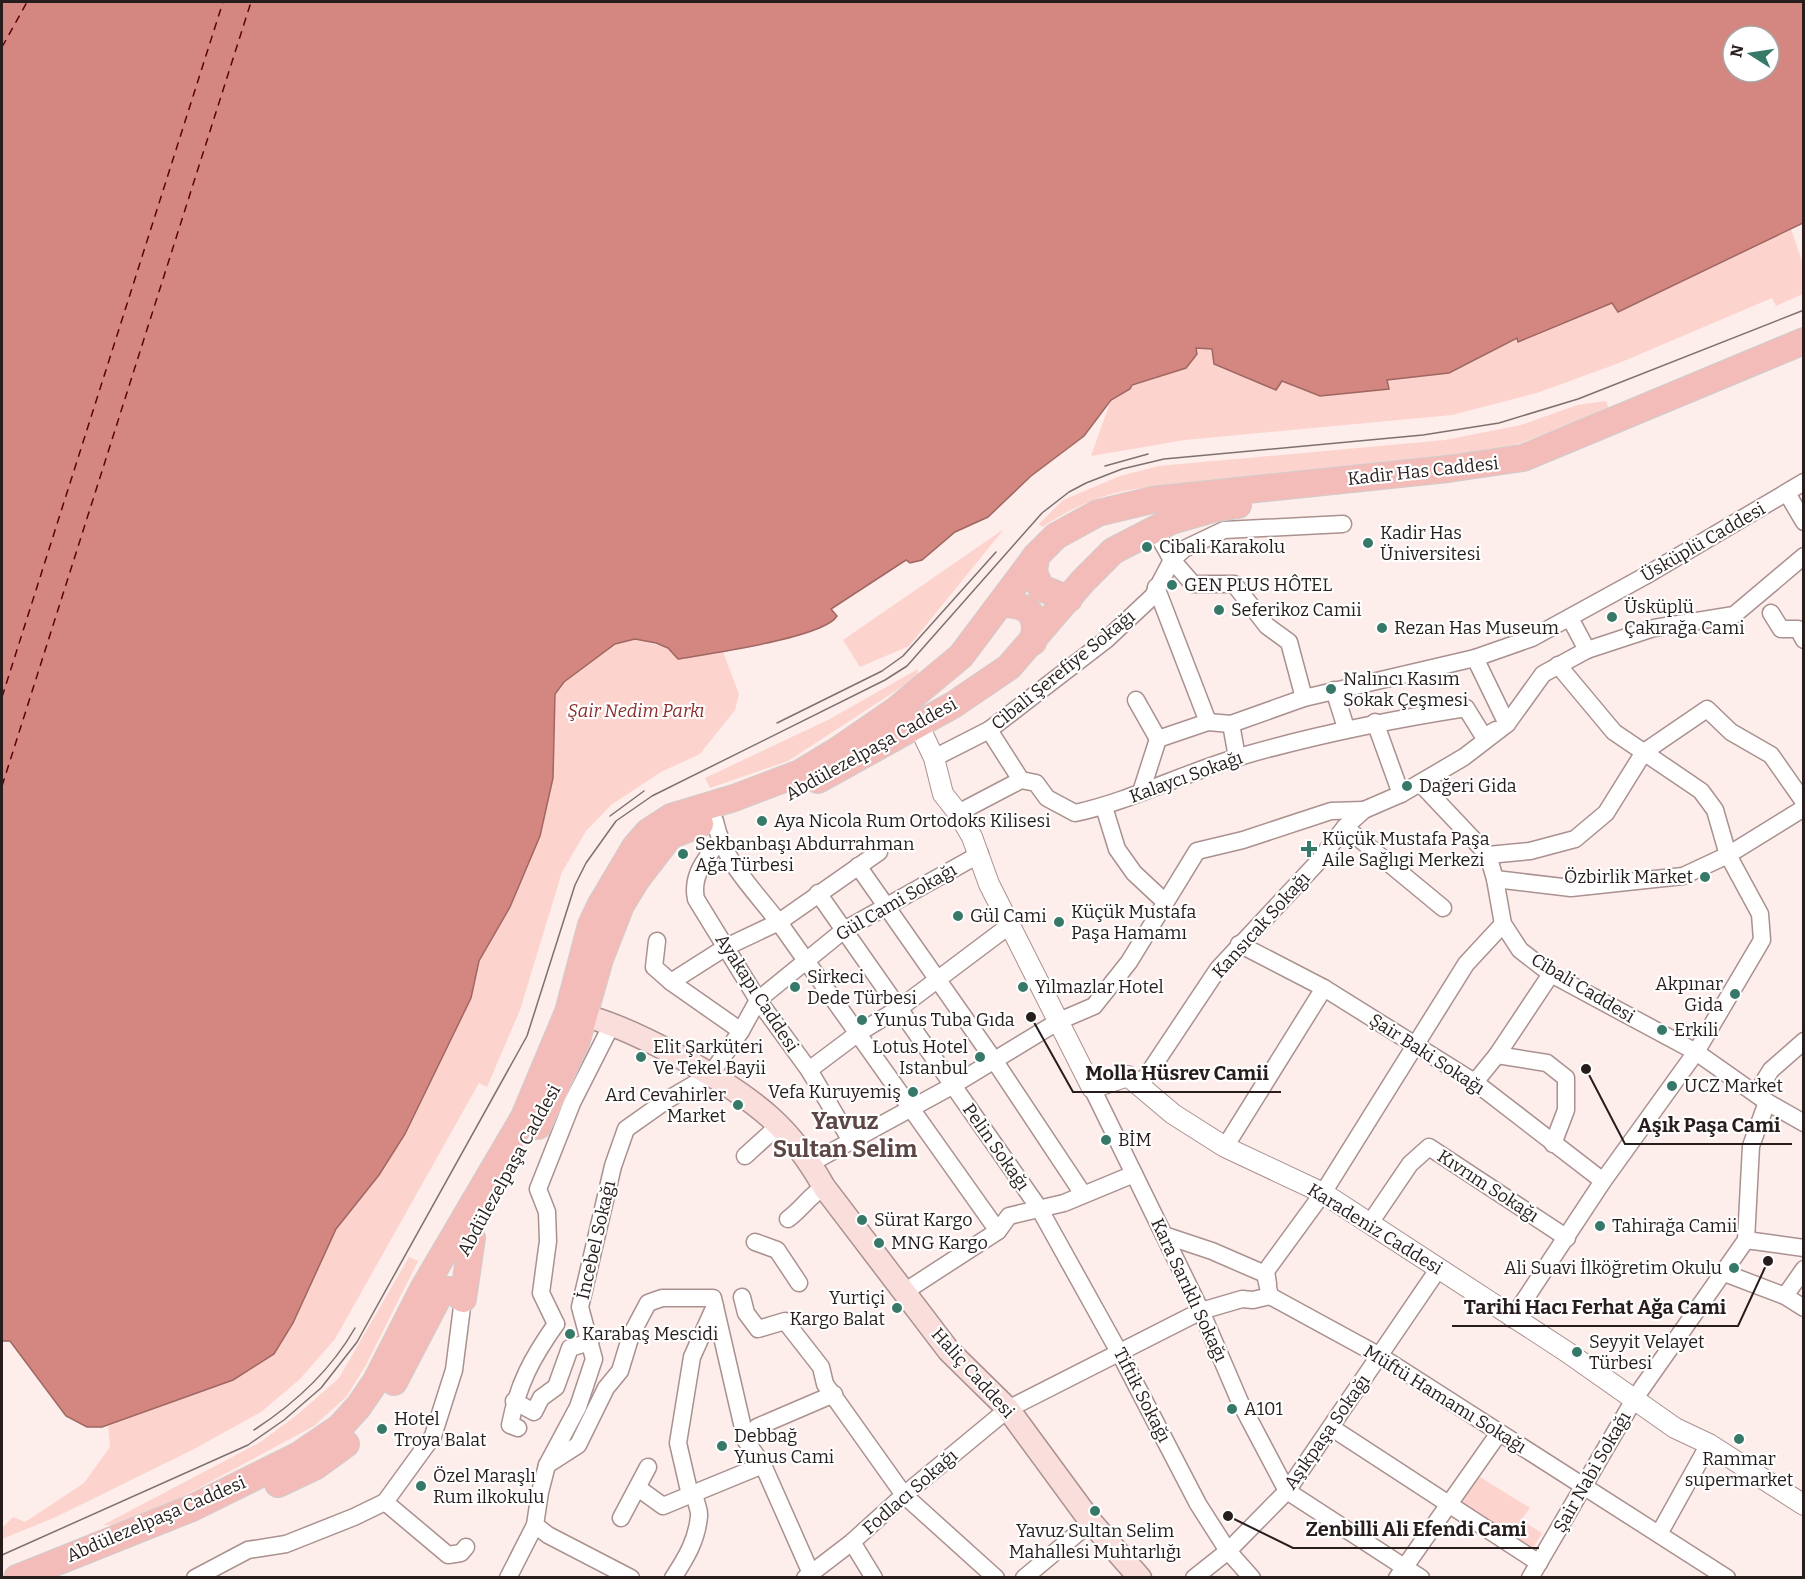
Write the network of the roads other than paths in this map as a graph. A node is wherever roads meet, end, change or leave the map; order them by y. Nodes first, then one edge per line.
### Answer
1 (1803, 341) edge
2 (1803, 361) edge
3 (1803, 482) edge
4 (1787, 493) junction
5 (1803, 522) edge
6 (1343, 524) dead end
7 (1154, 528) junction
8 (1036, 556) junction
9 (1803, 556) edge
10 (1172, 560) junction
11 (1156, 587) junction
12 (1069, 599) junction
13 (1001, 604) junction
14 (1771, 613) dead end
15 (1570, 618) junction
16 (1803, 640) edge
17 (1033, 642) junction
18 (1587, 650) junction
19 (1474, 658) junction
20 (1558, 665) junction
21 (1334, 690) junction
22 (1304, 698) junction
23 (1136, 700) dead end
24 (1208, 722) junction
25 (1375, 722) junction
26 (918, 724) junction
27 (1231, 724) junction
28 (1507, 724) junction
29 (1346, 728) junction
30 (989, 730) junction
31 (1158, 739) junction
32 (1644, 752) junction
33 (1237, 757) junction
34 (933, 758) junction
35 (1029, 782) junction
36 (1420, 783) junction
37 (1141, 792) junction
38 (1401, 794) junction
39 (1803, 802) edge
40 (1104, 807) junction
41 (1803, 808) edge
42 (1364, 810) junction
43 (958, 813) junction
44 (1345, 827) junction
45 (717, 832) junction
46 (879, 852) dead end
47 (980, 854) junction
48 (1488, 855) junction
49 (1728, 855) junction
50 (858, 866) junction
51 (1495, 879) junction
52 (818, 893) junction
53 (1164, 901) junction
54 (887, 904) junction
55 (1443, 908) dead end
56 (779, 922) junction
57 (1503, 924) junction
58 (1010, 925) junction
59 (844, 930) junction
60 (657, 941) dead end
61 (1239, 944) junction
62 (726, 947) junction
63 (806, 960) junction
64 (1551, 974) junction
65 (937, 979) junction
66 (671, 982) junction
67 (1324, 988) junction
68 (758, 1000) junction
69 (901, 1007) junction
70 (577, 1014) junction
71 (1059, 1021) junction
72 (612, 1024) junction
73 (741, 1030) junction
74 (857, 1034) junction
75 (1803, 1041) edge
76 (1414, 1044) junction
77 (1696, 1053) junction
78 (1497, 1055) junction
79 (994, 1060) junction
80 (809, 1070) junction
81 (710, 1075) junction
82 (1475, 1082) junction
83 (952, 1086) junction
84 (1140, 1086) junction
85 (1092, 1088) junction
86 (1761, 1098) junction
87 (910, 1107) junction
88 (1803, 1123) edge
89 (778, 1126) junction
90 (851, 1141) junction
91 (1553, 1144) junction
92 (1225, 1147) junction
93 (745, 1156) dead end
94 (811, 1163) junction
95 (1134, 1174) junction
96 (1603, 1181) junction
97 (824, 1187) junction
98 (1323, 1193) junction
99 (1083, 1194) junction
100 (1039, 1208) junction
101 (788, 1219) dead end
102 (1370, 1223) junction
103 (998, 1231) junction
104 (1164, 1235) junction
105 (1567, 1238) junction
106 (1746, 1240) junction
107 (754, 1242) dead end
108 (1803, 1248) edge
109 (1439, 1268) junction
110 (1803, 1269) edge
111 (1722, 1272) junction
112 (799, 1283) dead end
113 (904, 1292) junction
114 (452, 1295) junction
115 (742, 1296) dead end
116 (1270, 1296) junction
117 (1785, 1296) junction
118 (714, 1302) junction
119 (1803, 1308) edge
120 (1201, 1311) junction
121 (583, 1315) junction
122 (1512, 1319) junction
123 (556, 1324) junction
124 (590, 1342) junction
125 (1119, 1352) junction
126 (1380, 1356) junction
127 (834, 1394) junction
128 (1635, 1398) junction
129 (514, 1401) junction
130 (1008, 1409) junction
131 (757, 1427) dead end
132 (518, 1428) dead end
133 (1332, 1428) junction
134 (1499, 1434) junction
135 (1709, 1444) junction
136 (548, 1465) junction
137 (763, 1465) junction
138 (648, 1467) dead end
139 (1584, 1485) junction
140 (638, 1488) junction
141 (1287, 1491) junction
142 (693, 1494) junction
143 (904, 1495) junction
144 (384, 1502) junction
145 (1448, 1504) junction
146 (1803, 1505) edge
147 (621, 1518) dead end
148 (1091, 1522) junction
149 (535, 1525) junction
150 (1659, 1534) junction
151 (852, 1542) junction
152 (466, 1546) dead end
153 (1228, 1551) junction
154 (59, 1570) edge
155 (1535, 1570) edge
156 (1401, 1572) edge
157 (810, 1576) edge
158 (17, 1578) edge
159 (195, 1578) edge
160 (508, 1578) edge
161 (631, 1578) edge
162 (673, 1578) edge
163 (874, 1578) edge
164 (996, 1578) edge
165 (1024, 1578) edge
166 (1140, 1578) edge
167 (1194, 1578) edge
168 (1252, 1578) edge
169 (1421, 1578) edge
170 (1727, 1578) edge

1 - 8 main road, Kadir Has Caddesi
2 - 7 main road, Kadir Has Caddesi
3 - 4 street, Üsküplü Caddesi
4 - 5 street
4 - 15 street, Üsküplü Caddesi
6 - 10 street
7 - 10 street
7 - 12 main road, Abdülezelpaşa Caddesi
8 - 12 main road
8 - 13 main road, Abdülezelpaşa Caddesi
9 - 18 street
10 - 11 street, Cibali Şerefiye Sokağı
10 - 22 street
11 - 24 street
11 - 30 street, Cibali Şerefiye Sokağı
12 - 17 main road, Abdülezelpaşa Caddesi
13 - 17 main road
13 - 70 main road, Abdülezelpaşa Caddesi
14 - 16 street
15 - 18 street
15 - 19 street, Üsküplü Caddesi
17 - 26 main road, Abdülezelpaşa Caddesi
18 - 20 street
19 - 21 street, Üsküplü Caddesi
19 - 28 street
20 - 28 street
20 - 32 street
21 - 22 street, Üsküplü Caddesi
21 - 29 street
22 - 27 street, Üsküplü Caddesi
23 - 31 street
24 - 27 street
24 - 31 street
25 - 28 street, Kalaycı Sokağı
25 - 29 street, Kalaycı Sokağı
25 - 38 street
26 - 34 street
26 - 45 main road, Abdülezelpaşa Caddesi
27 - 33 street
28 - 36 street
29 - 33 street, Kalaycı Sokağı
30 - 34 street, Cibali Şerefiye Sokağı
30 - 35 street, Kalaycı Sokağı
31 - 37 street
32 - 39 street
32 - 48 street
32 - 49 street
33 - 37 street, Kalaycı Sokağı
34 - 43 street
35 - 40 street, Kalaycı Sokağı
35 - 43 street
36 - 38 street
36 - 48 street, Cibali Caddesi
37 - 40 street, Kalaycı Sokağı
38 - 42 street
40 - 53 street
41 - 49 street
42 - 44 street
42 - 53 street
43 - 47 street
44 - 55 street
44 - 61 street, Kansıcak Sokağı
45 - 56 street
45 - 62 street, Ayakapı Caddesi
45 - 70 main road, Abdülezelpaşa Caddesi
46 - 50 street
47 - 54 street, Gül Cami Sokağı
47 - 58 street
48 - 51 street, Cibali Caddesi
49 - 51 street
49 - 77 street
50 - 52 street
50 - 54 street
51 - 57 street, Cibali Caddesi
52 - 56 street
52 - 59 street, Pelin Sokağı
53 - 71 street
54 - 59 street, Gül Cami Sokağı
54 - 65 street
56 - 62 street
56 - 63 street
57 - 64 street, Cibali Caddesi
57 - 76 street
58 - 65 street
58 - 71 street
59 - 63 street, Gül Cami Sokağı
59 - 69 street, Pelin Sokağı
60 - 66 street
61 - 67 street, Şair Baki Sokağı
61 - 84 street, Kansıcak Sokağı
62 - 66 street
62 - 68 street, Ayakapı Caddesi
63 - 68 street, Gül Cami Sokağı
63 - 74 street
64 - 77 street, Cibali Caddesi
64 - 78 street
65 - 69 street
65 - 79 street
66 - 73 street
67 - 76 street, Şair Baki Sokağı
67 - 92 street
68 - 73 street
68 - 80 street, Ayakapı Caddesi
69 - 74 street
69 - 83 street, Pelin Sokağı
70 - 72 main road, Haliç Caddesi
70 - 114 main road, Abdülezelpaşa Caddesi
70 - 154 main road, Abdülezelpaşa Caddesi
71 - 79 street
71 - 85 street
72 - 81 main road, Haliç Caddesi
72 - 123 street
73 - 81 street
74 - 80 street
74 - 87 street
75 - 86 street
76 - 82 street, Şair Baki Sokağı
76 - 98 street
77 - 86 street, Cibali Caddesi
77 - 96 street
78 - 82 street
78 - 91 street
79 - 83 street
79 - 99 street
80 - 90 street, Ayakapı Caddesi
81 - 89 main road, Haliç Caddesi
81 - 121 street, İncebel Sokağı
82 - 91 street, Şair Baki Sokağı
83 - 87 street
83 - 100 street, Pelin Sokağı
84 - 85 street, Karadeniz Caddesi
84 - 92 street, Karadeniz Caddesi
85 - 95 street, Kara Sarıklı Sokağı
86 - 88 street, Cibali Caddesi
86 - 106 street
87 - 90 street
87 - 103 street
89 - 93 street
89 - 94 main road, Haliç Caddesi
90 - 94 street
91 - 96 street, Şair Baki Sokağı
92 - 98 street, Karadeniz Caddesi
94 - 97 main road, Haliç Caddesi
95 - 99 street
95 - 104 street, Kara Sarıklı Sokağı
96 - 105 street
97 - 101 street
97 - 113 main road, Haliç Caddesi
98 - 102 street, Karadeniz Caddesi
98 - 116 street
99 - 100 street
100 - 103 street
100 - 125 street, Tiftik Sokağı
102 - 105 street, Kıvrım Sokağı
102 - 109 street, Karadeniz Caddesi
103 - 113 street
104 - 116 street
104 - 120 street, Kara Sarıklı Sokağı
105 - 122 street
106 - 108 street
106 - 111 street, Şair Nabi Sokağı
107 - 112 street
109 - 122 street, Karadeniz Caddesi
109 - 126 street, Aşıkpaşa Sokağı
110 - 117 street
111 - 117 street
111 - 128 street, Şair Nabi Sokağı
113 - 130 main road, Haliç Caddesi
114 - 144 street
114 - 154 main road, Abdülezelpaşa Caddesi
115 - 127 street
116 - 120 street, Fodlacı Sokağı
116 - 126 street, Müftü Hamamı Sokağı
117 - 119 street
118 - 136 street
118 - 137 street
118 - 142 street
120 - 125 street, Fodlacı Sokağı
120 - 141 street, Kara Sarıklı Sokağı
121 - 123 street
121 - 124 street, İncebel Sokağı
122 - 128 street, Karadeniz Caddesi
123 - 129 street
124 - 129 street
124 - 136 street, İncebel Sokağı
125 - 130 street, Fodlacı Sokağı
125 - 153 street, Tiftik Sokağı
126 - 133 street, Aşıkpaşa Sokağı
126 - 134 street, Müftü Hamamı Sokağı
127 - 131 street
127 - 143 street
128 - 135 street, Karadeniz Caddesi
128 - 139 street, Şair Nabi Sokağı
129 - 132 street
130 - 143 street, Fodlacı Sokağı
130 - 148 main road, Haliç Caddesi
133 - 141 street, Aşıkpaşa Sokağı
133 - 145 street
134 - 139 street, Müftü Hamamı Sokağı
134 - 145 street
135 - 146 street, Karadeniz Caddesi
135 - 150 street
136 - 149 street, İncebel Sokağı
137 - 142 street
137 - 157 street
138 - 140 street
139 - 150 street, Müftü Hamamı Sokağı
139 - 155 street, Şair Nabi Sokağı
140 - 142 street
140 - 147 street
141 - 153 street, Aşıkpaşa Sokağı
141 - 156 street
142 - 162 street
143 - 151 street, Fodlacı Sokağı
143 - 164 street
144 - 152 street
144 - 159 street
145 - 155 street
145 - 156 street
148 - 165 street
148 - 166 main road, Haliç Caddesi
149 - 160 street, İncebel Sokağı
149 - 161 street
150 - 170 street, Müftü Hamamı Sokağı
151 - 157 street, Fodlacı Sokağı
151 - 163 street
153 - 167 street, Aşıkpaşa Sokağı
153 - 168 street, Tiftik Sokağı
154 - 158 main road
156 - 169 street

